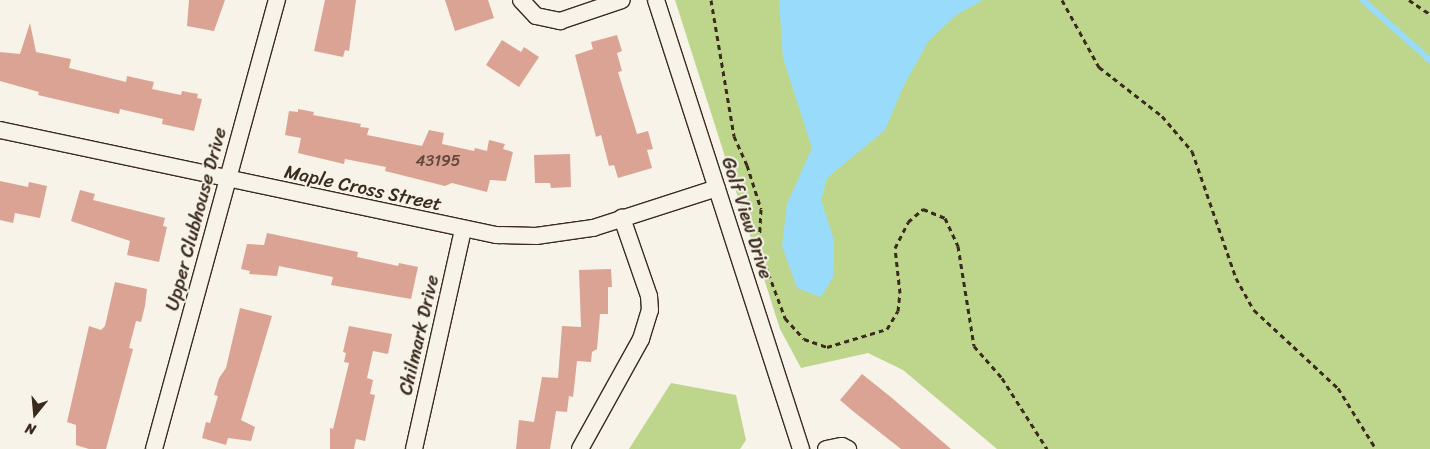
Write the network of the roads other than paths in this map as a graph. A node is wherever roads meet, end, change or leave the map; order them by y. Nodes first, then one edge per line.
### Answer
1 (277, 0) edge
2 (521, 0) edge
3 (622, 0) edge
4 (656, 0) edge
5 (0, 130) edge
6 (228, 180) junction
7 (717, 188) junction
8 (622, 218) junction
9 (463, 229) junction
10 (154, 449) edge
11 (414, 449) edge
12 (580, 449) edge
13 (800, 449) edge
14 (826, 449) edge
15 (848, 449) edge

1 - 6 street, Upper Clubhouse Drive
2 - 3 street
4 - 7 street, Golf View Drive
5 - 6 street, Maple Cross Street
6 - 9 street, Maple Cross Street
6 - 10 street, Upper Clubhouse Drive
7 - 8 street, Maple Cross Street
7 - 13 street, Golf View Drive
8 - 9 street, Maple Cross Street
8 - 12 street
9 - 11 street, Chilmark Drive
14 - 15 street

